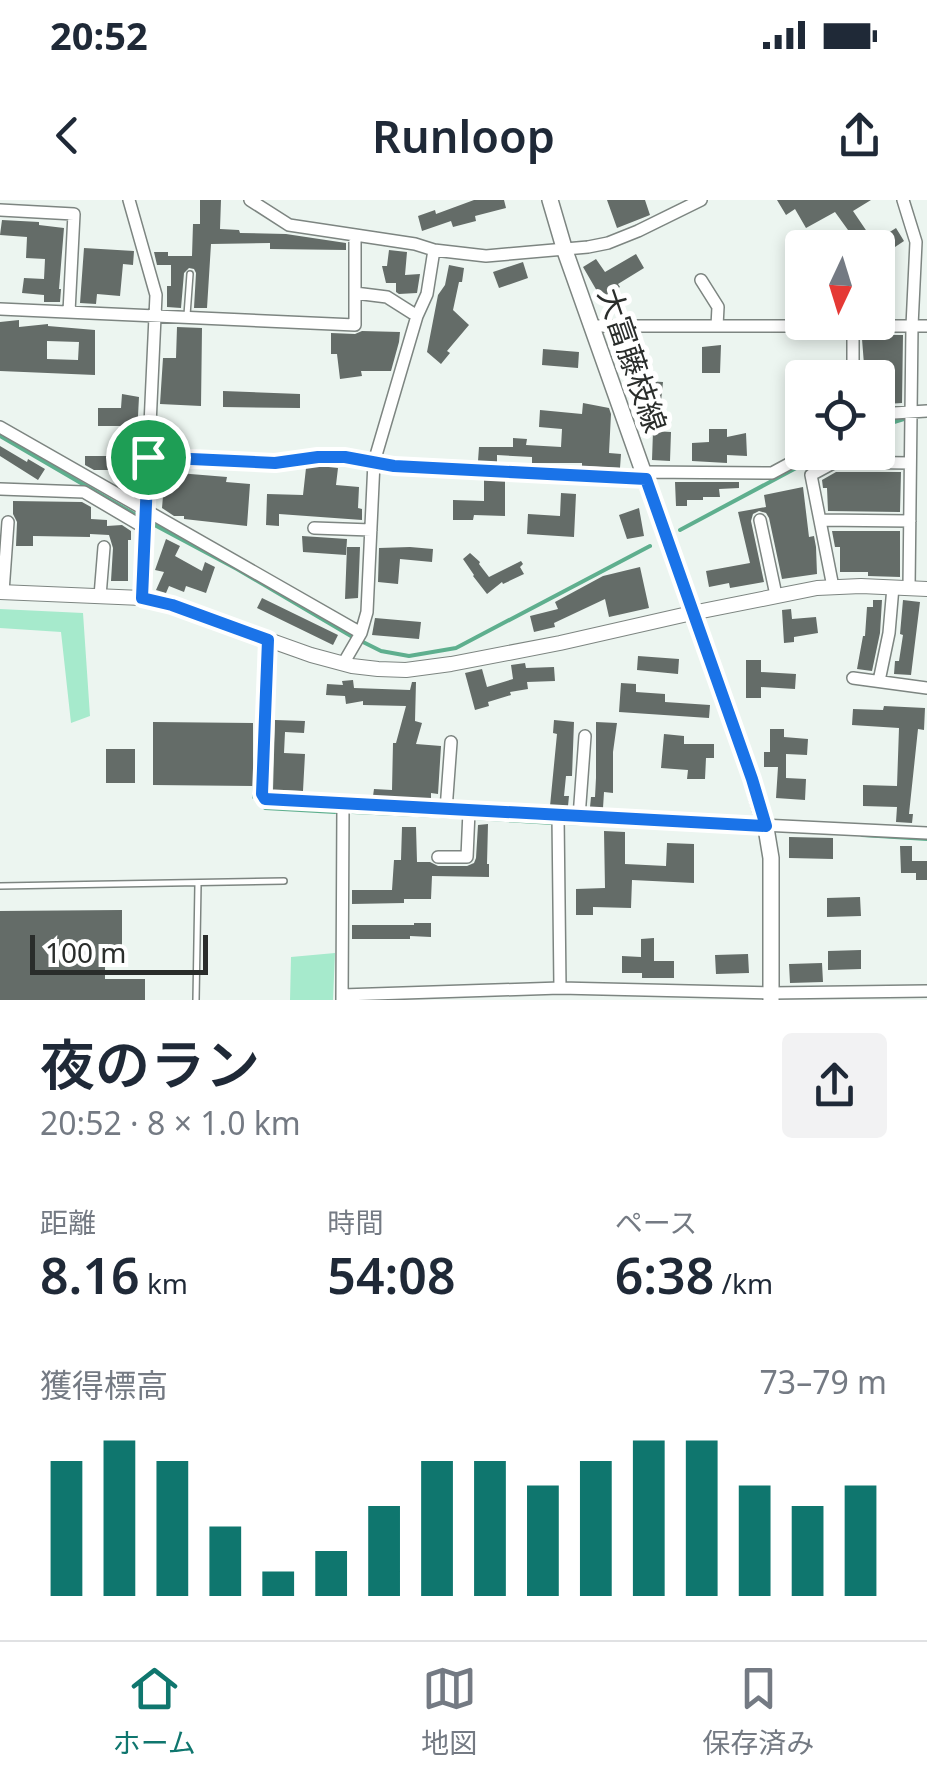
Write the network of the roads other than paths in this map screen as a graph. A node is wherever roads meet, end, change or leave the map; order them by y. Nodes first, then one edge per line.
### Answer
1 (129, 200) edge
2 (250, 200) edge
3 (550, 200) edge
4 (701, 200) edge
5 (903, 200) edge
6 (0, 210) edge
7 (356, 235) junction
8 (434, 250) junction
9 (565, 251) junction
10 (190, 274) dead end
11 (701, 280) dead end
12 (355, 293) junction
13 (0, 309) edge
14 (69, 312) junction
15 (155, 316) junction
16 (417, 316) junction
17 (187, 318) junction
18 (592, 326) junction
19 (718, 326) junction
20 (785, 326) edge
21 (895, 326) edge
22 (912, 326) junction
23 (927, 326) edge
24 (927, 411) edge
25 (911, 416) junction
26 (895, 417) edge
27 (0, 427) edge
28 (148, 457) junction
29 (374, 462) junction
30 (910, 463) junction
31 (785, 466) edge
32 (644, 475) junction
33 (0, 489) edge
34 (145, 519) junction
35 (760, 520) dead end
36 (820, 520) junction
37 (8, 522) dead end
38 (910, 522) junction
39 (314, 528) dead end
40 (371, 530) junction
41 (104, 547) dead end
42 (834, 587) junction
43 (901, 587) junction
44 (927, 588) edge
45 (1, 592) edge
46 (776, 595) junction
47 (100, 596) junction
48 (142, 598) junction
49 (692, 613) junction
50 (359, 637) junction
51 (268, 640) junction
52 (343, 664) junction
53 (853, 678) dead end
54 (878, 681) junction
55 (927, 688) edge
56 (585, 736) dead end
57 (451, 742) dead end
58 (343, 805) junction
59 (446, 810) junction
60 (469, 812) junction
61 (558, 816) junction
62 (579, 817) junction
63 (766, 826) junction
64 (927, 833) edge
65 (438, 857) dead end
66 (284, 881) dead end
67 (198, 884) junction
68 (0, 886) edge
69 (560, 988) junction
70 (927, 991) edge
71 (771, 996) edge
72 (342, 997) edge
73 (196, 1000) edge

1 - 15 street
2 - 7 street
3 - 9 main road, 大富藤枝線
4 - 9 street
5 - 22 street
6 - 14 street
7 - 8 street
7 - 12 street
8 - 9 street
8 - 16 street
9 - 18 main road, 大富藤枝線
10 - 17 lane
11 - 19 street
12 - 16 street
12 - 17 street
13 - 14 street
14 - 15 street
15 - 17 street
15 - 28 street
16 - 29 street
18 - 19 street
18 - 32 main road, 大富藤枝線
19 - 20 street
21 - 22 street
22 - 23 street
22 - 25 street
24 - 25 street
25 - 26 street
25 - 30 street
27 - 34 street
28 - 29 street
28 - 34 street
29 - 32 street
29 - 40 street
30 - 36 street
30 - 38 street
31 - 32 street
32 - 49 main road, 大富藤枝線
33 - 34 street
34 - 48 street
34 - 50 street
35 - 46 street
36 - 38 street
36 - 42 street
37 - 45 street
38 - 43 street
39 - 40 street
40 - 50 street
41 - 47 street
42 - 43 street
42 - 46 street
43 - 44 street
43 - 54 street
45 - 47 street
46 - 49 street
47 - 48 street
48 - 51 street
49 - 52 street
49 - 63 main road, 大富藤枝線
50 - 52 street
51 - 52 street
51 - 58 street
53 - 54 street
54 - 55 street
56 - 62 street
57 - 59 street
58 - 59 street
58 - 72 street
59 - 60 street
60 - 61 street
60 - 65 street
61 - 62 street
61 - 69 street
62 - 63 street
63 - 64 street
63 - 71 main road, 大富藤枝線
66 - 67 lane
67 - 68 lane
67 - 73 lane
69 - 71 street
69 - 72 street
70 - 71 street

